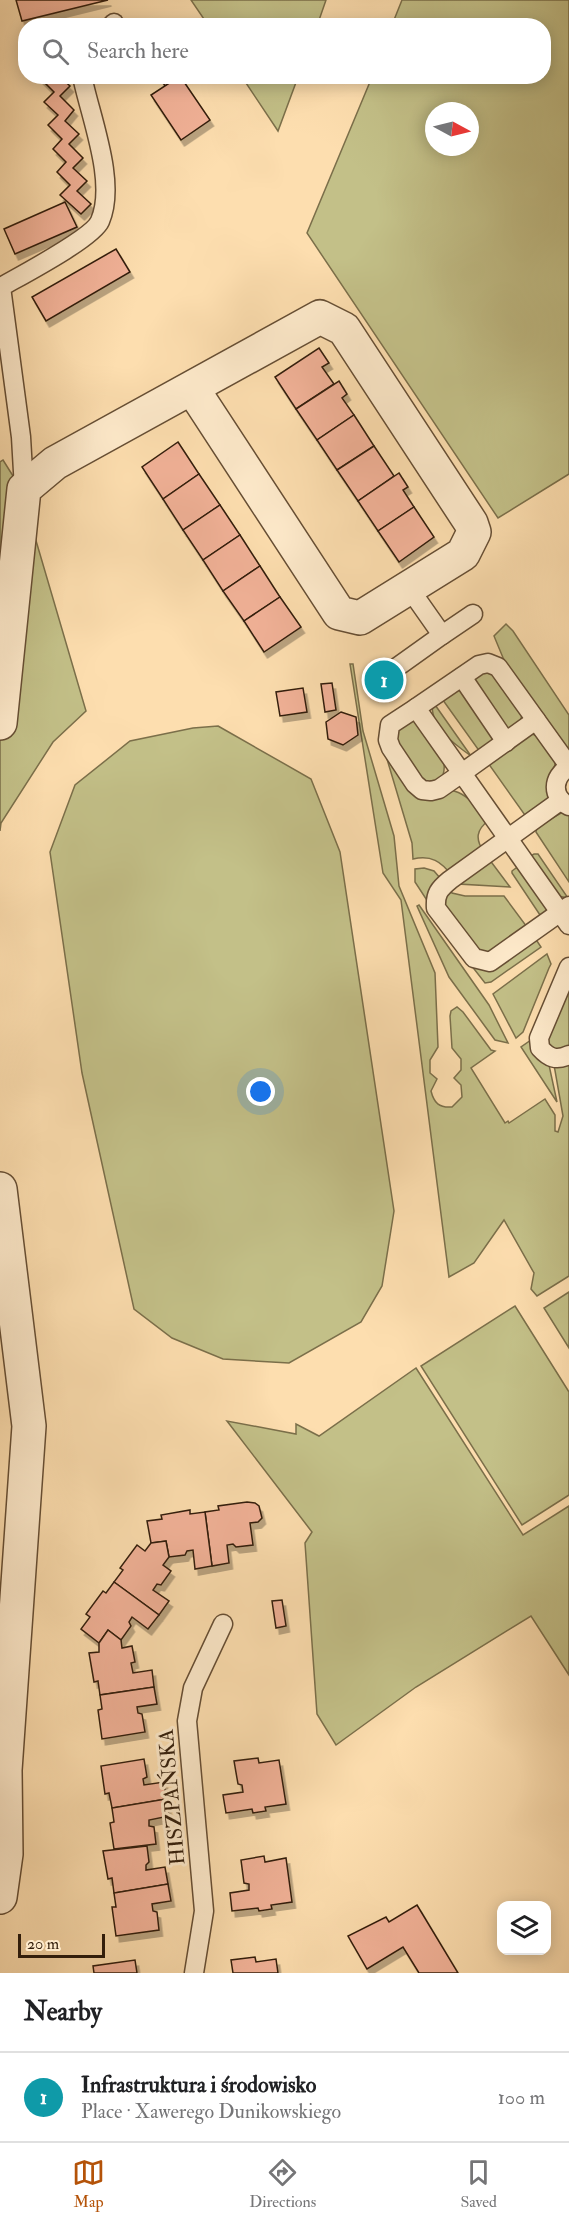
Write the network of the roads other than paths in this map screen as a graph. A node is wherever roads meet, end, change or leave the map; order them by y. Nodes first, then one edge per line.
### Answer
1 (84, 84) edge
2 (192, 388) junction
3 (24, 489) junction
4 (409, 588) junction
5 (472, 614) dead end
6 (442, 635) junction
7 (393, 669) dead end
8 (462, 677) junction
9 (416, 708) junction
10 (536, 720) junction
11 (0, 723) edge
12 (506, 742) junction
13 (569, 767) edge
14 (462, 773) junction
15 (565, 804) edge
16 (508, 839) junction
17 (566, 915) edge
18 (569, 967) edge
19 (569, 1055) edge
20 (0, 1189) edge
21 (223, 1624) dead end
22 (0, 1894) edge
23 (194, 1973) edge

1 - 3 lane
2 - 3 street
2 - 4 street
2 - 4 street
3 - 11 street
4 - 6 lane
5 - 6 lane
6 - 7 lane
8 - 9 lane
8 - 10 lane
8 - 12 lane
9 - 14 lane
9 - 14 lane
10 - 12 lane
10 - 13 lane
12 - 14 lane
13 - 15 lane
14 - 16 lane
15 - 16 lane
16 - 17 lane
16 - 17 lane
18 - 19 lane
20 - 22 street
21 - 23 lane, HISZPAŃSKA

